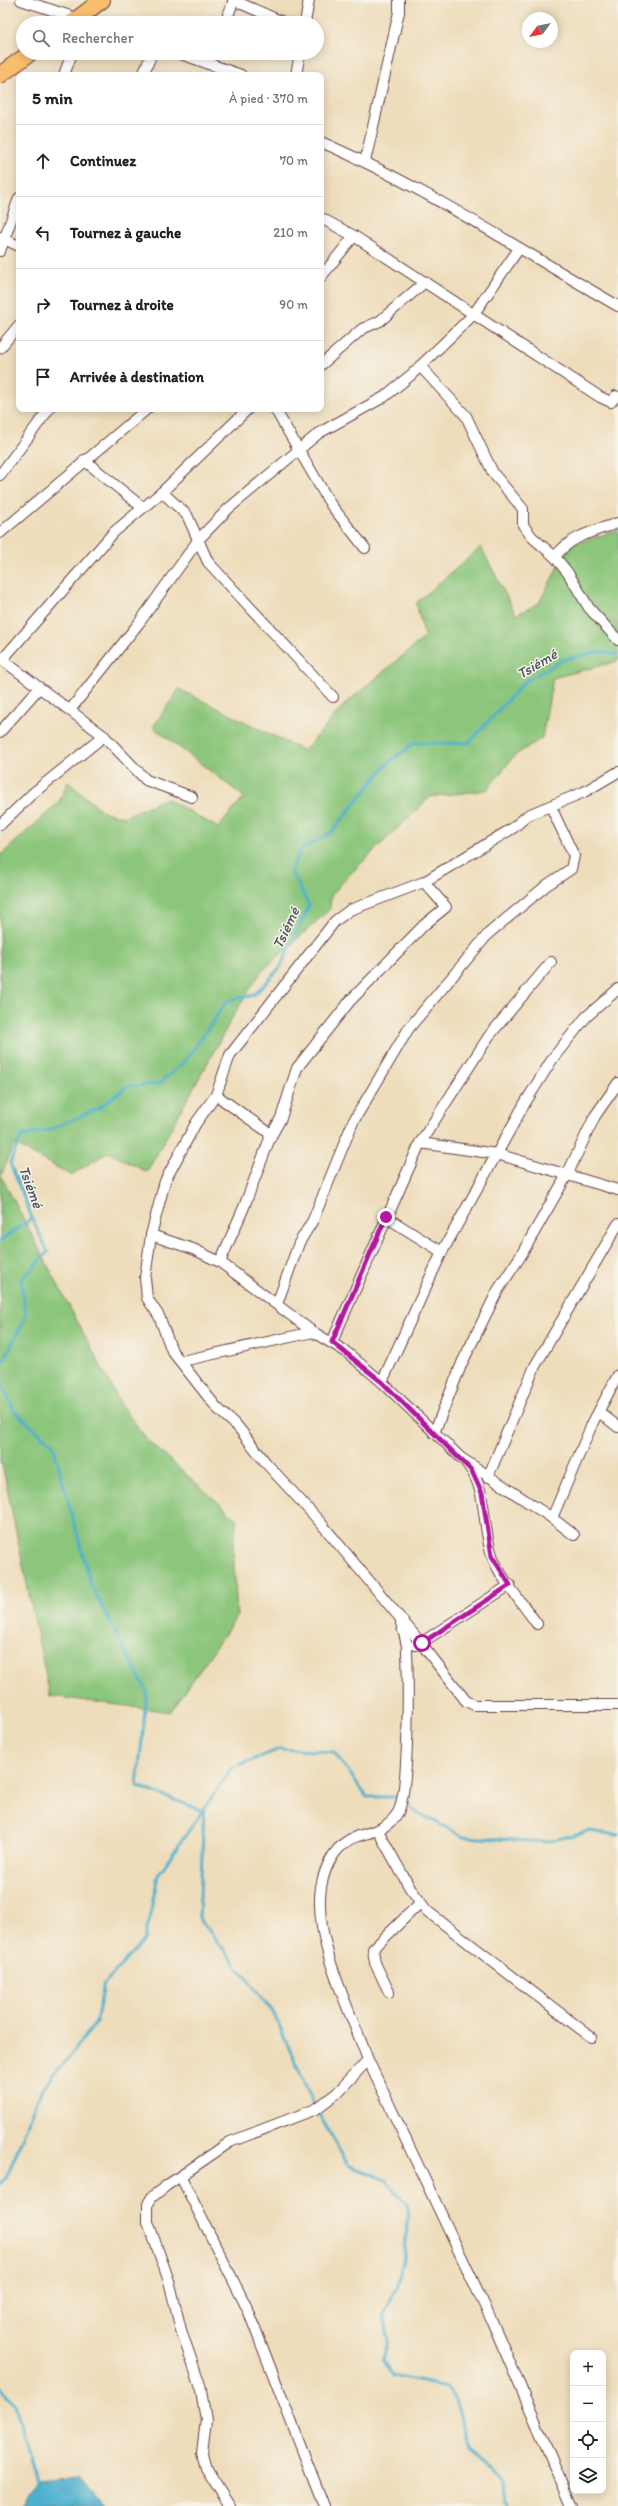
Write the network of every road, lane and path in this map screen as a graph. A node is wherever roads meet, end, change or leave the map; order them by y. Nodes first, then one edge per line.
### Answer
1 (21, 0) edge
2 (102, 0) edge
3 (234, 0) edge
4 (309, 0) edge
5 (398, 0) edge
6 (65, 16) edge
7 (87, 16) edge
8 (228, 16) edge
9 (269, 16) edge
10 (306, 16) edge
11 (20, 60) edge
12 (69, 60) edge
13 (149, 60) edge
14 (197, 60) edge
15 (209, 60) edge
16 (299, 60) edge
17 (208, 64) junction
18 (65, 72) edge
19 (144, 72) edge
20 (222, 72) edge
21 (297, 72) edge
22 (0, 75) edge
23 (324, 143) edge
24 (365, 162) junction
25 (16, 205) edge
26 (324, 220) edge
27 (354, 236) junction
28 (2, 238) edge
29 (16, 245) edge
30 (518, 250) junction
31 (0, 251) edge
32 (324, 273) edge
33 (425, 282) junction
34 (618, 306) edge
35 (473, 314) junction
36 (16, 329) edge
37 (0, 348) edge
38 (324, 362) edge
39 (420, 366) junction
40 (617, 395) edge
41 (47, 412) edge
42 (143, 412) edge
43 (245, 412) edge
44 (277, 412) edge
45 (300, 449) junction
46 (84, 460) junction
47 (0, 475) edge
48 (162, 492) junction
49 (142, 507) junction
50 (618, 523) edge
51 (0, 533) edge
52 (200, 539) junction
53 (366, 548) dead end
54 (555, 558) junction
55 (618, 640) edge
56 (1, 659) edge
57 (39, 688) junction
58 (333, 697) dead end
59 (70, 710) junction
60 (0, 732) edge
61 (104, 736) junction
62 (618, 772) edge
63 (192, 797) dead end
64 (550, 807) junction
65 (0, 825) edge
66 (424, 882) junction
67 (551, 962) dead end
68 (618, 989) edge
69 (618, 1083) edge
70 (216, 1095) junction
71 (270, 1138) junction
72 (420, 1143) junction
73 (497, 1154) junction
74 (567, 1175) junction
75 (618, 1190) edge
76 (386, 1217) junction
77 (618, 1224) edge
78 (151, 1235) junction
79 (442, 1252) junction
80 (220, 1262) junction
81 (277, 1304) junction
82 (313, 1332) junction
83 (332, 1342) junction
84 (182, 1361) junction
85 (618, 1375) edge
86 (382, 1382) junction
87 (599, 1412) junction
88 (618, 1427) edge
89 (434, 1433) junction
90 (461, 1458) junction
91 (488, 1477) junction
92 (552, 1518) junction
93 (574, 1535) dead end
94 (510, 1585) junction
95 (400, 1621) junction
96 (537, 1624) dead end
97 (422, 1643) junction
98 (407, 1648) junction
99 (618, 1706) edge
100 (378, 1831) junction
101 (420, 1903) junction
102 (389, 1992) dead end
103 (591, 2037) dead end
104 (368, 2060) junction
105 (181, 2177) junction
106 (230, 2506) edge
107 (324, 2506) edge
108 (572, 2506) edge

1 - 6 street
2 - 7 main road
3 - 8 street
3 - 9 street
4 - 10 street
5 - 24 street
11 - 22 main road
12 - 18 street
13 - 19 street
14 - 17 street
15 - 17 street
16 - 21 street
17 - 20 street
23 - 24 street
24 - 30 street
25 - 28 street
26 - 27 street
27 - 32 street
27 - 33 street
28 - 29 street
28 - 31 street
30 - 34 street
30 - 35 street
33 - 35 street
33 - 38 street
35 - 39 street
35 - 40 street
36 - 37 street
39 - 45 street
39 - 54 street
41 - 47 street
42 - 46 street
43 - 48 street
44 - 45 street
45 - 52 street
45 - 53 street
46 - 49 street
46 - 51 street
48 - 49 street
48 - 52 street
49 - 56 street
50 - 54 street
52 - 58 street
52 - 59 street
54 - 55 street
56 - 57 street
57 - 59 street
57 - 60 street
59 - 61 street
61 - 63 street
61 - 65 street
62 - 64 street
64 - 66 street
64 - 81 street
66 - 70 street
66 - 71 street
67 - 72 street
68 - 73 street
69 - 74 street
70 - 71 street
70 - 78 street
71 - 80 street
72 - 73 street
72 - 76 street
73 - 74 street
73 - 79 street
74 - 75 street
74 - 89 street
76 - 79 street
76 - 83 street
77 - 91 street
78 - 80 street
78 - 84 street
79 - 86 street
80 - 81 street
81 - 82 street
82 - 83 street
82 - 84 street
83 - 86 street
84 - 95 street
85 - 87 street
86 - 89 street
87 - 88 street
87 - 92 street
89 - 90 street
90 - 91 street
90 - 94 street
91 - 92 street
92 - 93 street
94 - 96 street
94 - 97 street
95 - 97 street
95 - 98 street
97 - 98 street
97 - 99 street
98 - 100 street
100 - 101 street
100 - 104 street
101 - 102 street
101 - 103 street
104 - 105 street
104 - 108 street
105 - 106 street
105 - 107 street

